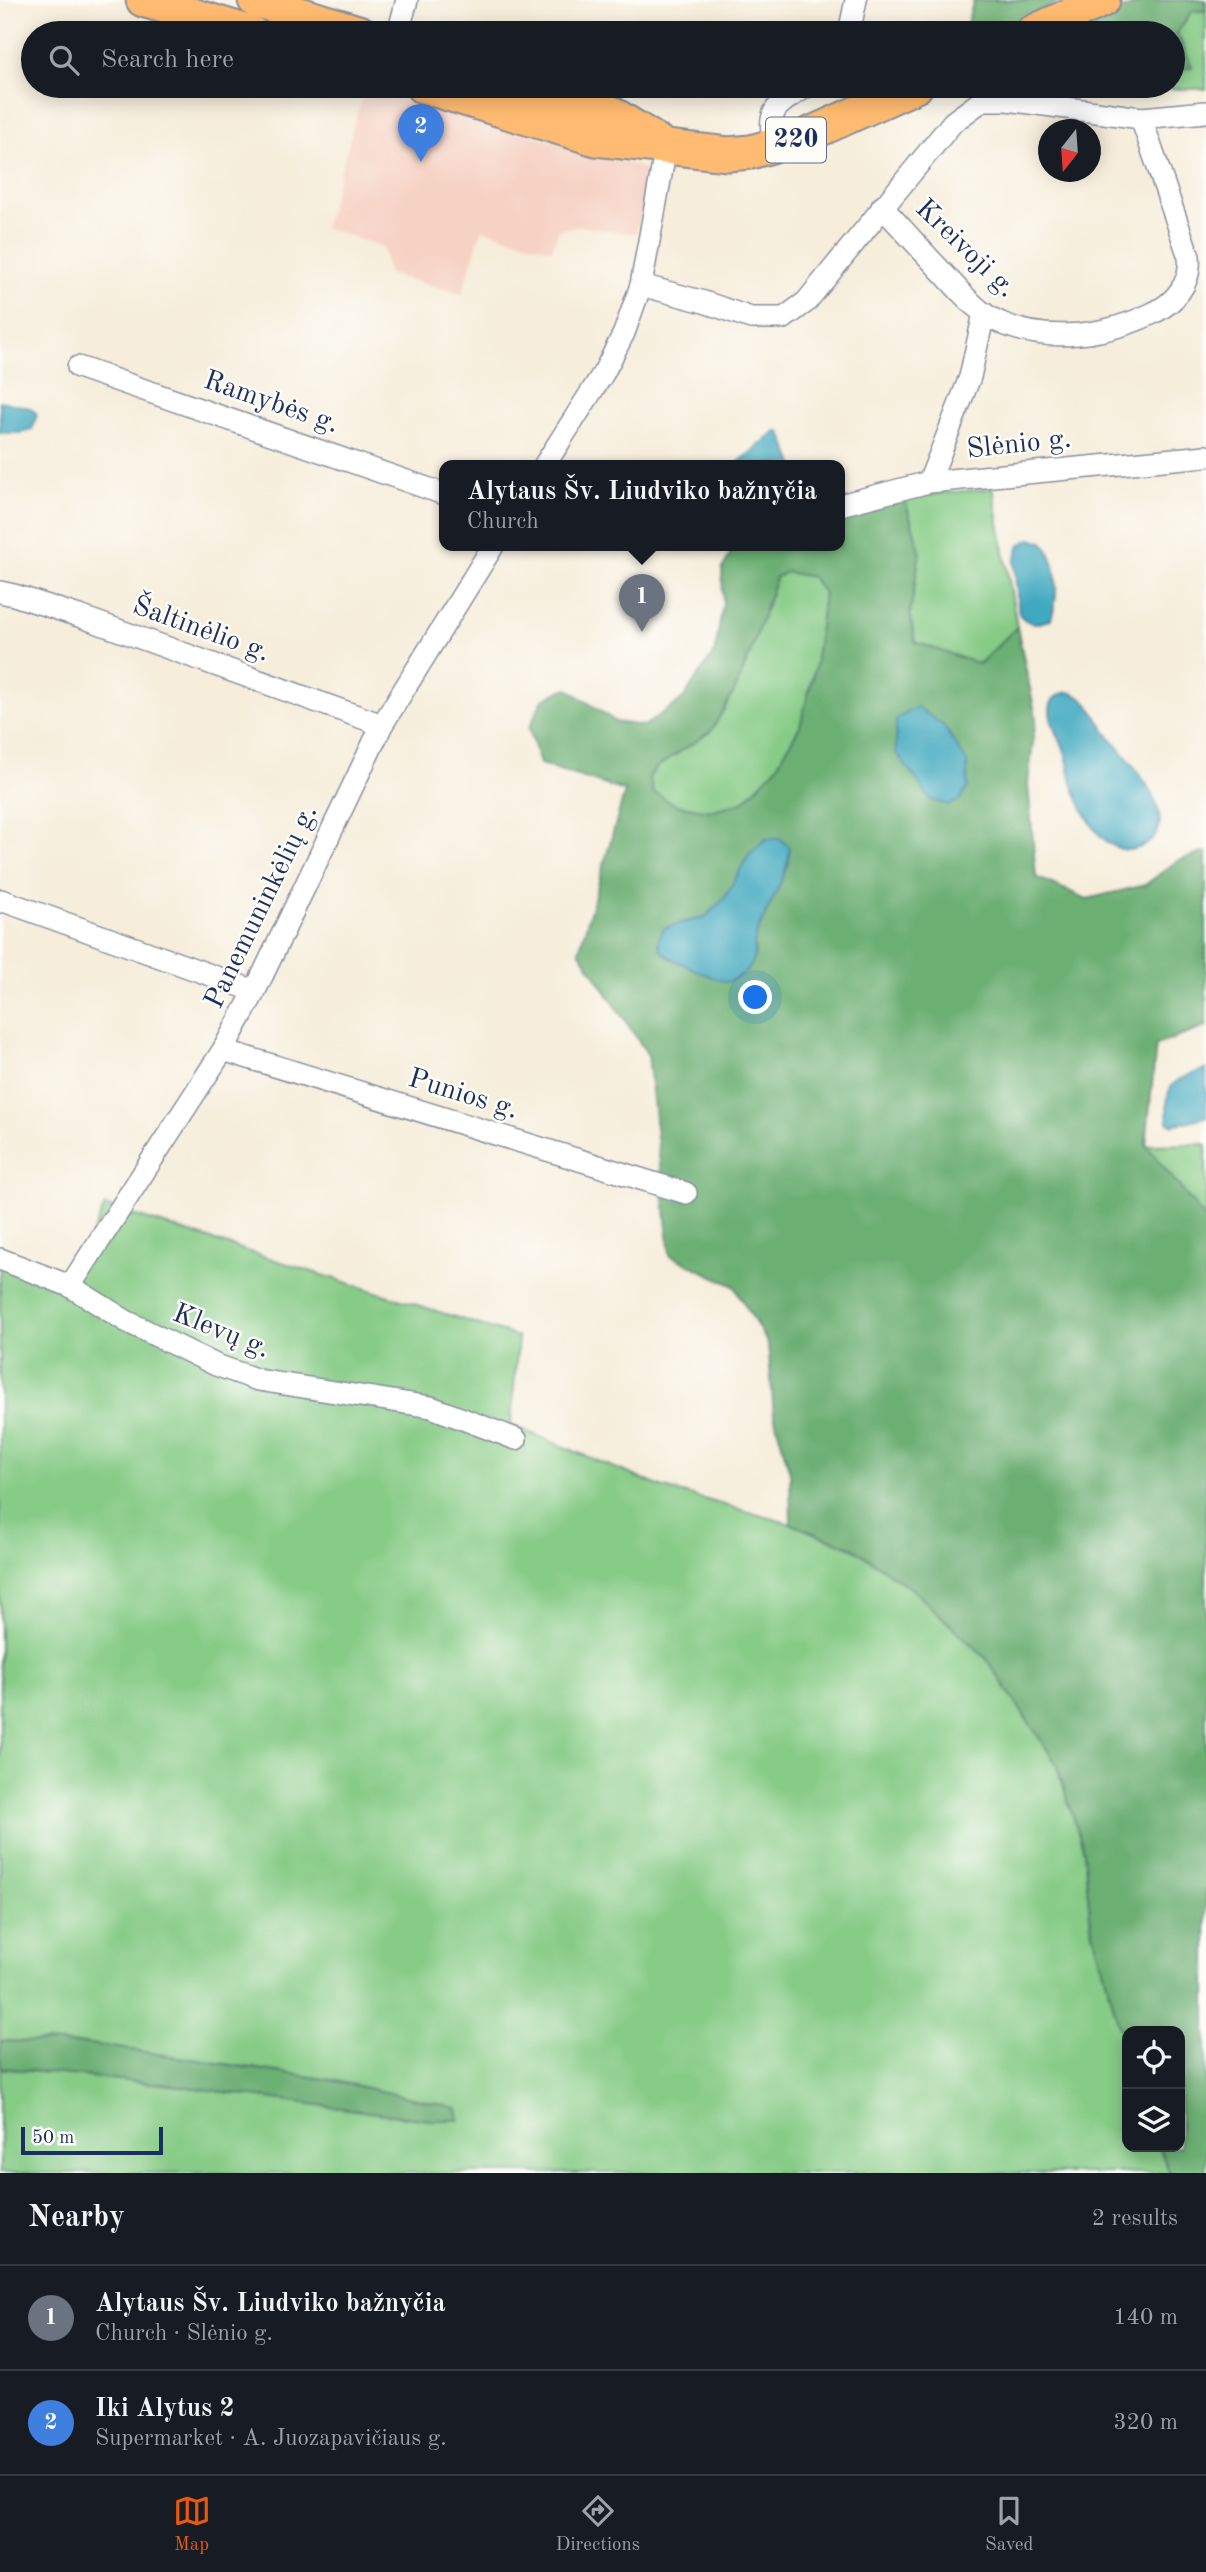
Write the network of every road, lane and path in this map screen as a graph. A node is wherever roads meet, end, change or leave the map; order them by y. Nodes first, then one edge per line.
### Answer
1 (255, 0) edge
2 (407, 0) edge
3 (856, 0) edge
4 (1103, 0) edge
5 (149, 1) edge
6 (213, 21) edge
7 (307, 21) edge
8 (401, 21) edge
9 (852, 21) edge
10 (1057, 21) edge
11 (461, 98) edge
12 (569, 98) edge
13 (787, 98) edge
14 (890, 98) edge
15 (1206, 112) edge
16 (1141, 118) junction
17 (666, 147) junction
18 (775, 147) junction
19 (882, 207) junction
20 (640, 285) junction
21 (984, 313) junction
22 (78, 367) dead end
23 (1206, 456) edge
24 (548, 460) edge
25 (929, 481) junction
26 (439, 492) edge
27 (845, 504) edge
28 (490, 551) edge
29 (0, 592) edge
30 (382, 725) junction
31 (0, 902) edge
32 (255, 991) junction
33 (223, 1050) junction
34 (686, 1193) dead end
35 (0, 1259) edge
36 (71, 1286) junction
37 (516, 1439) dead end

1 - 7 main road
2 - 8 street
3 - 9 street
4 - 10 main road
5 - 6 main road
11 - 17 main road, 220
12 - 17 main road, 220
13 - 18 street
14 - 18 main road, 220
15 - 16 street
16 - 19 street, Kreivoji g.
16 - 21 street, Kreivoji g.
17 - 18 main road, 220
17 - 20 street
19 - 20 street, Kreivoji g.
19 - 21 street, Kreivoji g.
20 - 24 street
21 - 25 street
22 - 26 street, Ramybės g.
23 - 25 street, Slėnio g.
25 - 27 street, Slėnio g.
28 - 30 street, Panemuninkėlių g.
29 - 30 street, Šaltinėlio g.
30 - 32 street, Panemuninkėlių g.
31 - 32 street
32 - 33 street, Panemuninkėlių g.
33 - 34 street, Punios g.
33 - 36 street, Panemuninkėlių g.
35 - 36 street, Klevų g.
36 - 37 street, Klevų g.

